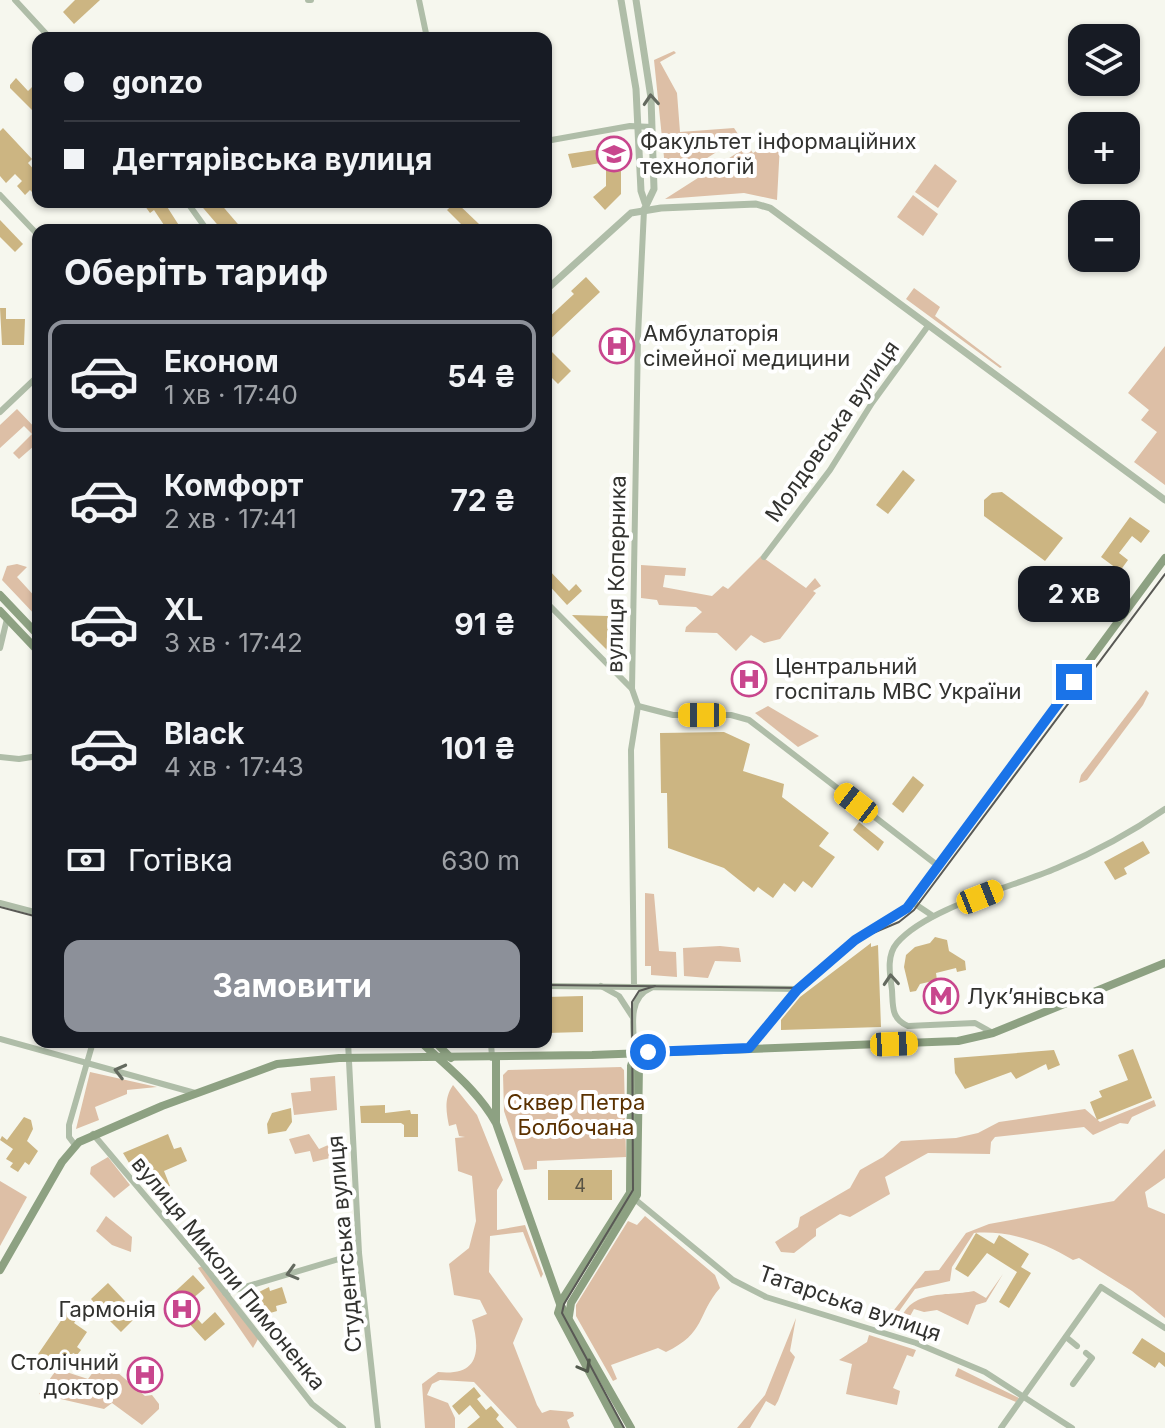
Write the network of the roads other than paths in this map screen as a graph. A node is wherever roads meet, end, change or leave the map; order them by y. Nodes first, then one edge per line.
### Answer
1 (15, 0) edge
2 (419, 0) edge
3 (621, 0) edge
4 (636, 0) edge
5 (44, 32) edge
6 (426, 32) edge
7 (639, 126) junction
8 (652, 127) junction
9 (552, 140) edge
10 (0, 195) edge
11 (645, 207) junction
12 (191, 208) edge
13 (200, 222) edge
14 (32, 229) edge
15 (552, 284) edge
16 (928, 326) junction
17 (32, 382) edge
18 (0, 412) edge
19 (1165, 500) edge
20 (764, 557) dead end
21 (1165, 558) edge
22 (0, 595) edge
23 (552, 608) edge
24 (0, 611) edge
25 (7, 619) junction
26 (32, 629) edge
27 (32, 645) edge
28 (0, 648) edge
29 (632, 689) junction
30 (638, 706) junction
31 (32, 756) edge
32 (0, 757) edge
33 (1165, 809) edge
34 (937, 865) junction
35 (912, 902) junction
36 (0, 903) edge
37 (32, 911) edge
38 (933, 916) junction
39 (1165, 963) edge
40 (597, 985) junction
41 (634, 985) junction
42 (552, 986) edge
43 (658, 986) junction
44 (798, 989) junction
45 (634, 1027) junction
46 (993, 1033) junction
47 (0, 1039) edge
48 (32, 1048) edge
49 (33, 1048) edge
50 (91, 1048) edge
51 (348, 1048) edge
52 (427, 1048) edge
53 (441, 1048) edge
54 (492, 1048) edge
55 (749, 1048) junction
56 (635, 1053) junction
57 (437, 1057) junction
58 (349, 1058) junction
59 (451, 1058) junction
60 (494, 1058) junction
61 (87, 1063) junction
62 (455, 1070) junction
63 (195, 1093) junction
64 (496, 1123) junction
65 (93, 1134) junction
66 (75, 1145) junction
67 (632, 1197) junction
68 (359, 1253) junction
69 (0, 1270) edge
70 (225, 1293) junction
71 (560, 1304) junction
72 (569, 1312) junction
73 (1165, 1328) edge
74 (1066, 1337) junction
75 (1077, 1346) dead end
76 (1086, 1353) dead end
77 (1073, 1384) dead end
78 (1025, 1395) junction
79 (343, 1428) edge
80 (378, 1428) edge
81 (619, 1428) edge
82 (631, 1428) edge
83 (1001, 1428) edge
84 (1072, 1428) edge

1 - 5 street
2 - 6 street
3 - 7 street
8 -> 4 street
7 - 8 street
7 - 9 street
7 - 11 street
8 - 11 street
10 - 14 street
11 - 15 street
11 - 16 street
11 - 29 street, вулиця Коперника
12 - 13 street
16 - 19 street
16 - 20 street, Молдовська вулиця
17 - 18 street
21 - 34 main road
22 - 26 main road
23 - 29 street
24 - 25 main road
25 - 27 main road
25 - 28 street
29 - 30 street, вулиця Коперника
30 - 34 street
30 - 41 street, вулиця Коперника
31 - 32 street
33 - 38 street
34 - 35 main road
35 - 38 street
35 - 44 main road
36 - 37 street
46 -> 38 street
39 - 46 main road
40 - 41 street
40 - 42 street
40 - 45 street
41 - 43 street
43 - 44 street
43 - 45 street
44 - 55 main road
45 - 56 street
46 - 55 main road
47 - 48 street
49 - 61 street
50 - 61 street
51 - 58 street, Студентська вулиця
52 - 57 main road
53 - 59 main road
54 - 60 street
55 - 56 main road
56 - 60 main road
56 - 67 main road
57 - 58 main road
57 - 59 main road
57 - 62 main road
58 - 63 main road
58 - 68 street, Студентська вулиця
59 - 60 main road
59 - 62 main road
60 - 64 main road
63 -> 61 street
61 - 66 street
62 - 64 main road
63 - 65 main road
64 - 71 main road
65 - 66 main road
65 - 70 street, вулиця Миколи Пимоненка
66 - 69 main road
67 - 71 main road
67 - 72 main road
67 - 78 street, Татарська вулиця
68 -> 70 street
68 - 80 street, Студентська вулиця
70 - 79 street, вулиця Миколи Пимоненка
71 - 72 main road
71 -> 81 main road
72 - 82 main road
73 - 74 street
74 - 75 street
74 - 78 street
76 - 77 street
78 - 83 street
78 - 84 street, Татарська вулиця

